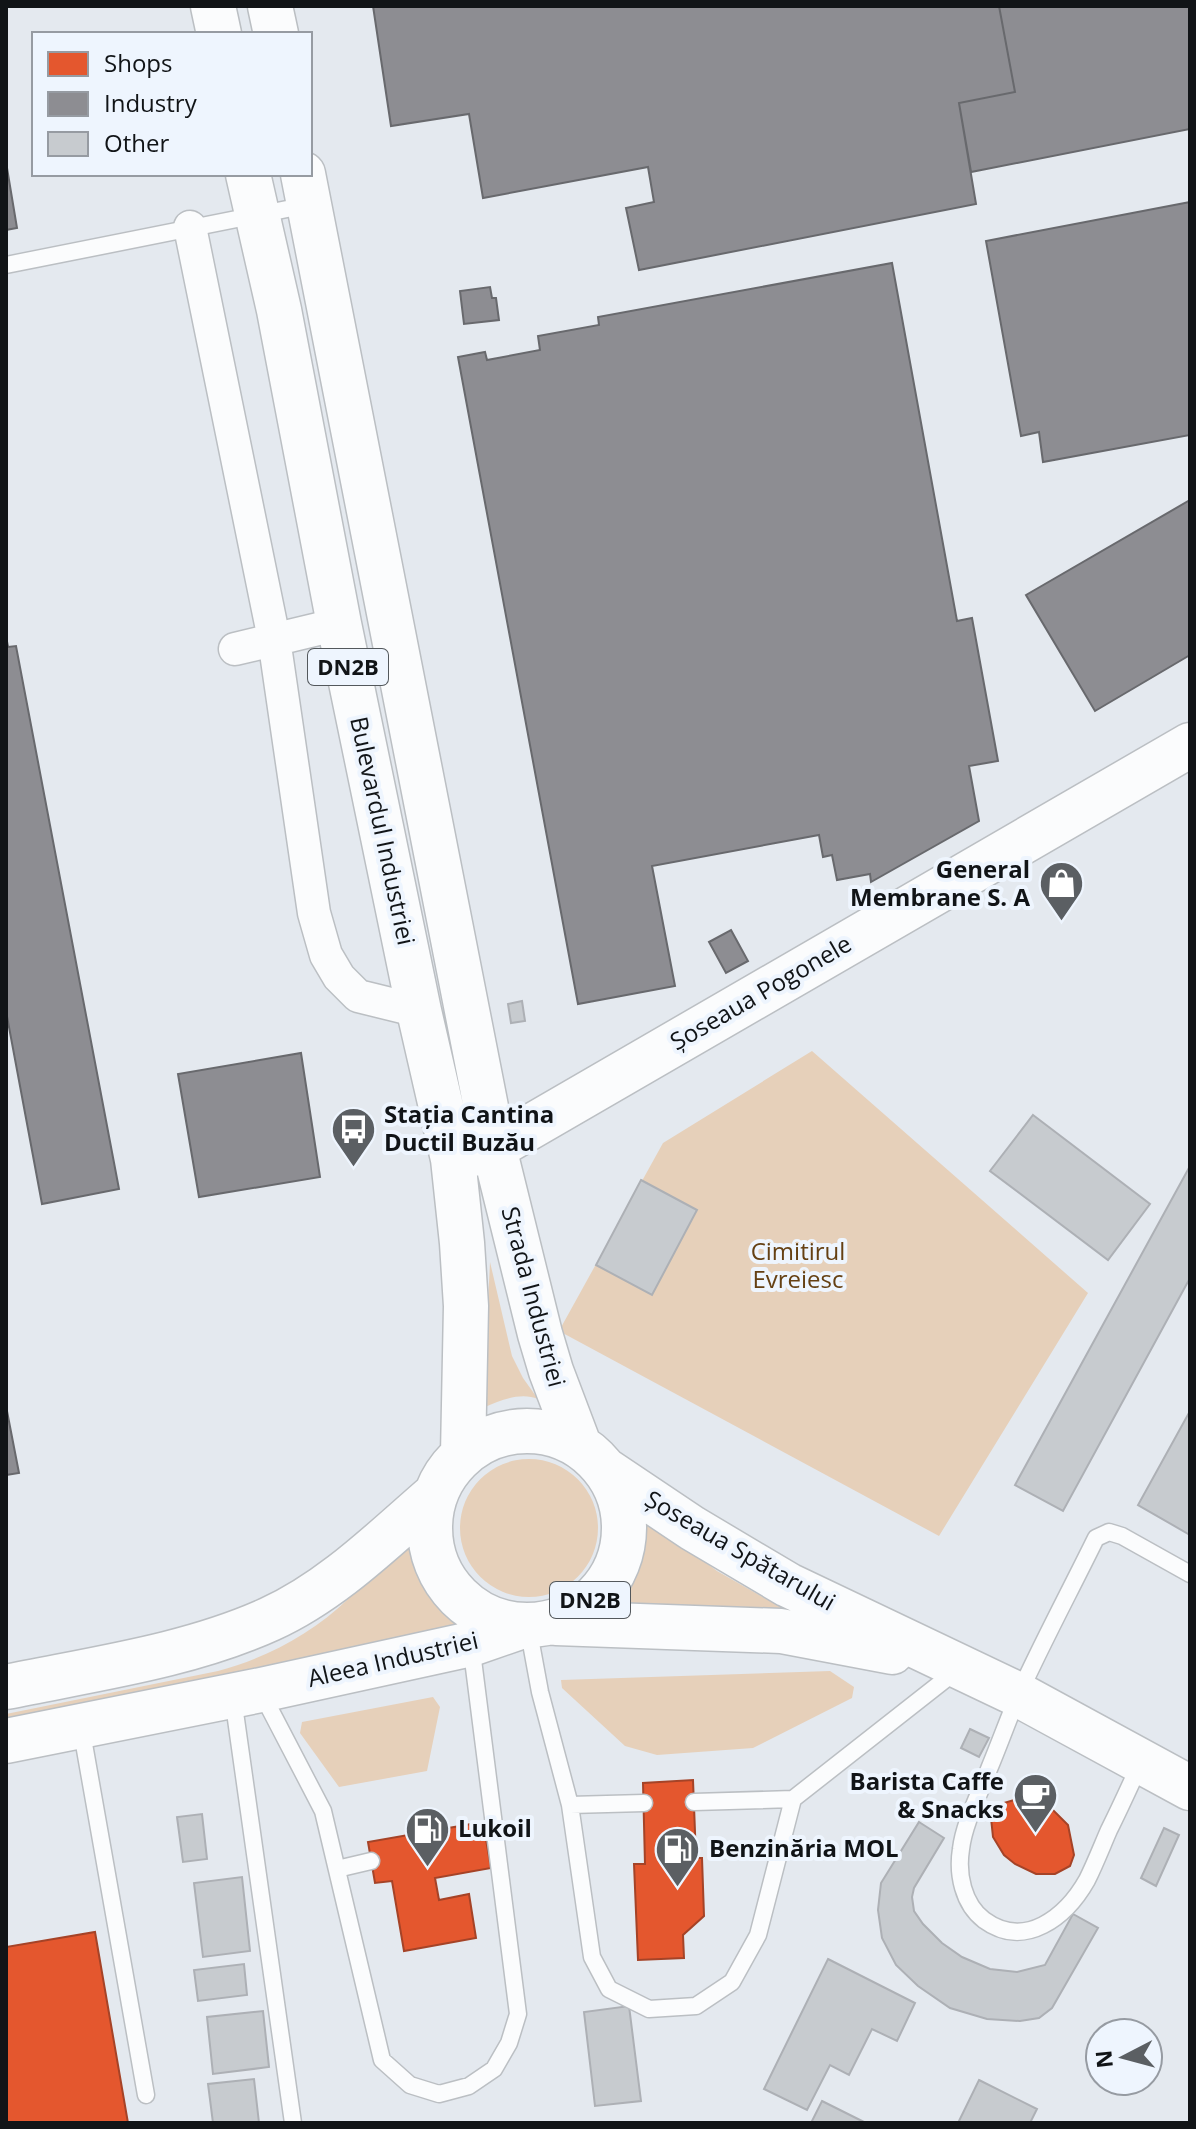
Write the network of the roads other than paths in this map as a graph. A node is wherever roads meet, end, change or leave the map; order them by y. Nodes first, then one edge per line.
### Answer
1 (213, 6) edge
2 (270, 6) edge
3 (219, 32) edge
4 (276, 32) edge
5 (306, 189) edge
6 (252, 194) edge
7 (190, 227) junction
8 (6, 265) edge
9 (339, 624) junction
10 (274, 639) junction
11 (235, 649) dead end
12 (1190, 745) edge
13 (419, 1011) junction
14 (473, 1153) junction
15 (463, 1454) junction
16 (593, 1458) junction
17 (435, 1495) junction
18 (1190, 1574) edge
19 (535, 1625) junction
20 (471, 1644) junction
21 (961, 1667) junction
22 (6, 1687) edge
23 (247, 1693) junction
24 (1019, 1695) junction
25 (81, 1726) junction
26 (6, 1741) edge
27 (1141, 1761) junction
28 (1190, 1788) edge
29 (793, 1799) junction
30 (694, 1802) dead end
31 (644, 1803) dead end
32 (570, 1805) junction
33 (371, 1861) dead end
34 (337, 1869) junction
35 (146, 2095) dead end
36 (293, 2123) edge

1 - 3 main road
2 - 4 main road
5 - 6 lane
5 - 14 main road, Bulevardul Industriei / DN2B
6 - 7 lane
6 - 9 main road, Bulevardul Industriei / DN2B
7 - 8 lane
7 - 10 street
9 - 10 street
9 - 13 main road, Bulevardul Industriei / DN2B
10 - 11 street
10 - 13 street
12 - 14 main road, Șoseaua Pogonele
13 - 14 main road, Bulevardul Industriei / DN2B
14 - 15 main road, Strada Industriei / DN2B
14 - 16 main road, Strada Industriei / DN2B
15 - 16 main road, Șoseaua Spătarului / DN2B
15 - 17 main road, Șoseaua Spătarului / DN2B
16 - 19 main road, Șoseaua Spătarului / DN2B
16 - 21 main road, Șoseaua Spătarului / DN2B
17 - 19 main road, Șoseaua Spătarului / DN2B
17 - 22 main road
18 - 24 lane
19 - 20 main road, Aleea Industriei
19 - 21 main road, Șoseaua Spătarului / DN2B
19 - 32 lane
20 - 23 main road, Aleea Industriei
20 - 34 lane
21 - 24 main road, Șoseaua Spătarului / DN2B
21 - 29 lane
23 - 25 main road
23 - 34 lane
23 - 36 lane
24 - 27 main road, Șoseaua Spătarului / DN2B
24 - 27 lane
25 - 26 main road
25 - 35 lane
27 - 28 main road, Șoseaua Spătarului / DN2B
29 - 30 lane
29 - 32 lane
31 - 32 lane
33 - 34 lane

